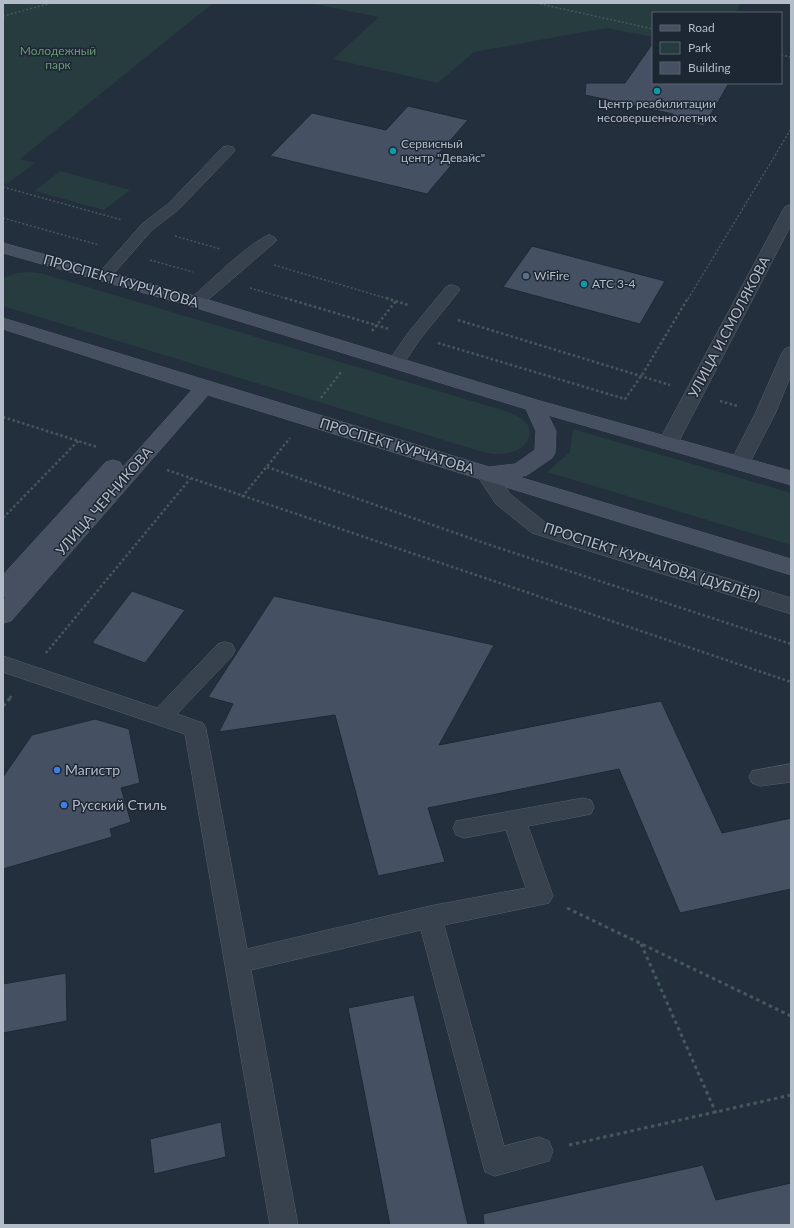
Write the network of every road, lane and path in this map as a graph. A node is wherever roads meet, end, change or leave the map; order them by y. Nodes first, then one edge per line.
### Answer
1 (52, 3) edge
2 (536, 3) edge
3 (3, 16) edge
4 (652, 30) edge
5 (791, 129) edge
6 (228, 150) dead end
7 (3, 187) edge
8 (791, 210) edge
9 (3, 218) edge
10 (147, 227) junction
11 (269, 240) dead end
12 (3, 248) edge
13 (125, 253) junction
14 (247, 257) junction
15 (42, 258) junction
16 (3, 263) edge
17 (104, 276) junction
18 (220, 280) junction
19 (452, 290) dead end
20 (396, 301) junction
21 (196, 302) junction
22 (433, 313) junction
23 (3, 323) edge
24 (377, 325) junction
25 (414, 336) junction
26 (356, 350) junction
27 (791, 353) edge
28 (396, 362) junction
29 (642, 375) junction
30 (197, 385) junction
31 (694, 394) junction
32 (533, 405) junction
33 (765, 414) junction
34 (3, 417) edge
35 (306, 418) junction
36 (668, 444) junction
37 (139, 460) junction
38 (740, 463) junction
39 (267, 467) junction
40 (486, 474) junction
41 (791, 478) edge
42 (190, 479) junction
43 (242, 497) junction
44 (3, 518) edge
45 (791, 567) edge
46 (3, 589) edge
47 (791, 606) edge
48 (3, 615) edge
49 (791, 644) edge
50 (225, 650) dead end
51 (3, 664) edge
52 (29, 673) junction
53 (791, 682) edge
54 (3, 706) edge
55 (161, 717) junction
56 (791, 773) edge
57 (760, 777) dead end
58 (583, 807) dead end
59 (514, 820) junction
60 (464, 828) dead end
61 (541, 896) junction
62 (430, 917) junction
63 (640, 943) junction
64 (237, 962) junction
65 (791, 1016) edge
66 (791, 1095) edge
67 (716, 1113) junction
68 (539, 1151) joint
69 (284, 1225) edge

1 - 3 path
2 - 4 path
5 - 29 path
6 - 10 lane
7 - 10 path
8 - 31 street, УЛИЦА И.СМОЛЯКОВА
9 - 13 path
10 - 13 lane
10 - 14 path
11 - 14 lane
12 - 15 main road, ПРОСПЕКТ КУРЧАТОВА
13 - 17 lane
13 - 18 path
14 - 18 lane
14 - 20 path
15 - 16 main road
15 - 17 main road, ПРОСПЕКТ КУРЧАТОВА
17 - 21 main road, ПРОСПЕКТ КУРЧАТОВА
18 - 21 lane
18 - 24 path
19 - 22 lane
20 - 22 path
20 - 24 path
21 - 26 main road, ПРОСПЕКТ КУРЧАТОВА
22 - 25 lane
22 - 29 path
23 - 30 main road, ПРОСПЕКТ КУРЧАТОВА
24 - 25 path
24 - 26 path
25 - 28 lane
25 - 29 path
26 - 28 main road, ПРОСПЕКТ КУРЧАТОВА
26 - 35 path
27 - 33 street
28 - 32 main road, ПРОСПЕКТ КУРЧАТОВА
29 - 31 path
30 - 35 main road, ПРОСПЕКТ КУРЧАТОВА
30 - 37 main road, УЛИЦА ЧЕРНИКОВА
30 - 46 main road, УЛИЦА ЧЕРНИКОВА
31 - 33 path
31 - 36 street, УЛИЦА И.СМОЛЯКОВА
32 - 36 main road, ПРОСПЕКТ КУРЧАТОВА
32 - 40 main road
33 - 38 street
34 - 44 path
35 - 39 path
35 - 40 main road, ПРОСПЕКТ КУРЧАТОВА
36 - 38 main road, ПРОСПЕКТ КУРЧАТОВА
37 - 42 path
37 - 48 main road, УЛИЦА ЧЕРНИКОВА
38 - 41 main road, ПРОСПЕКТ КУРЧАТОВА
39 - 43 path
39 - 49 path
40 - 45 main road, ПРОСПЕКТ КУРЧАТОВА
40 - 47 street, ПРОСПЕКТ КУРЧАТОВА (ДУБЛЁР)
42 - 43 path
42 - 52 path
43 - 53 path
50 - 55 lane
51 - 52 lane
52 - 54 path
52 - 55 lane
55 - 64 lane
56 - 57 lane
58 - 59 lane
59 - 60 lane
59 - 61 lane
61 - 62 lane
61 - 63 path
62 - 64 lane
62 - 68 lane
63 - 65 path
63 - 67 path
64 - 69 lane
66 - 67 path
67 - 68 path

